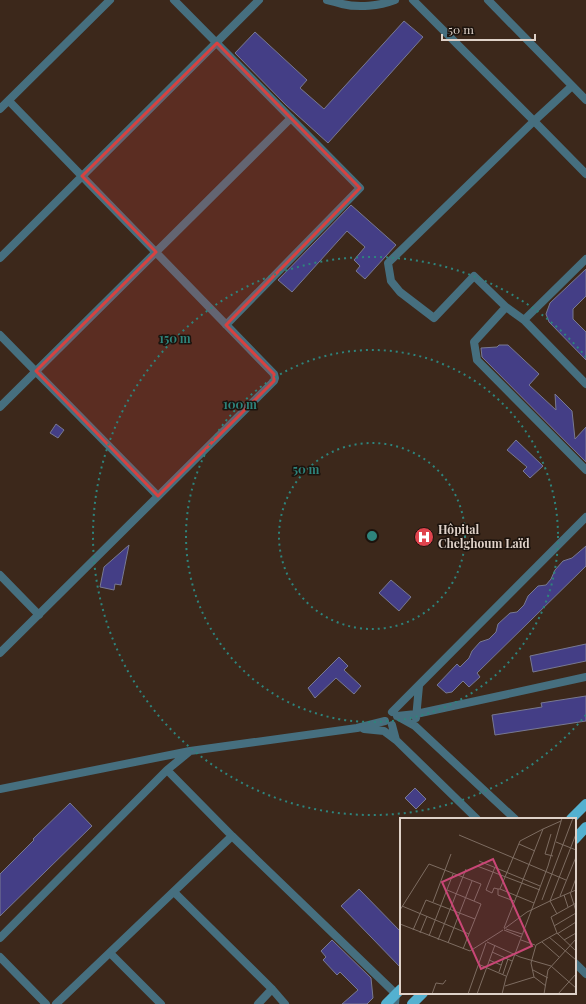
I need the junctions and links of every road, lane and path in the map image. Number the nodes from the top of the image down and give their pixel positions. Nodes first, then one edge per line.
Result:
1 (110, 0) edge
2 (174, 0) edge
3 (259, 0) edge
4 (327, 0) edge
5 (395, 0) edge
6 (413, 0) edge
7 (488, 0) edge
8 (217, 43) junction
9 (572, 86) junction
10 (586, 100) edge
11 (9, 101) junction
12 (0, 109) edge
13 (291, 118) junction
14 (534, 121) junction
15 (586, 174) edge
16 (82, 176) junction
17 (156, 252) junction
18 (0, 258) edge
19 (586, 259) edge
20 (506, 307) junction
21 (524, 320) junction
22 (226, 325) junction
23 (0, 335) edge
24 (36, 371) junction
25 (586, 384) edge
26 (0, 407) edge
27 (586, 470) edge
28 (158, 496) junction
29 (586, 517) edge
30 (0, 575) edge
31 (39, 615) junction
32 (0, 653) edge
33 (586, 677) edge
34 (419, 686) junction
35 (395, 714) junction
36 (416, 714) junction
37 (389, 723) junction
38 (415, 726) junction
39 (357, 728) junction
40 (396, 740) junction
41 (190, 751) junction
42 (167, 770) junction
43 (0, 789) edge
44 (586, 804) edge
45 (476, 818) edge
46 (514, 818) edge
47 (572, 818) edge
48 (586, 827) edge
49 (232, 836) junction
50 (576, 838) edge
51 (174, 892) junction
52 (0, 938) edge
53 (110, 953) junction
54 (0, 957) edge
55 (576, 964) edge
56 (586, 974) edge
57 (272, 990) junction
58 (422, 994) edge
59 (397, 996) edge
60 (46, 1004) edge
61 (56, 1004) edge
62 (161, 1004) edge
63 (258, 1004) edge
64 (285, 1004) edge
65 (386, 1004) edge
66 (412, 1004) edge

1 - 11 street
2 - 8 street
3 - 8 street
4 - 5 street
6 - 14 street
7 - 9 street
8 - 13 street
8 - 16 street
9 - 10 street
9 - 14 street
11 - 12 street
11 - 16 street
13 - 17 street
13 - 22 street
14 - 15 street
14 - 20 street
16 - 17 street
16 - 18 street
17 - 22 street
17 - 24 street
19 - 21 street
20 - 21 street
20 - 27 street
21 - 25 street
22 - 28 street
23 - 24 street
24 - 26 street
24 - 28 street
28 - 31 street
29 - 34 street
30 - 31 street
31 - 32 street
33 - 36 street
34 - 35 street
34 - 36 street
35 - 36 street
35 - 37 street
35 - 38 street
36 - 38 street
37 - 39 street
37 - 40 street
38 - 46 street
39 - 40 street
39 - 41 street
40 - 45 street
41 - 42 street
41 - 43 street
42 - 49 street
42 - 52 street
44 - 47 main road
48 - 50 main road
49 - 51 street
49 - 59 street
51 - 53 street
51 - 57 street
53 - 61 street
53 - 62 street
54 - 60 street
55 - 56 street
57 - 63 street
57 - 64 street
58 - 66 main road
59 - 65 main road

